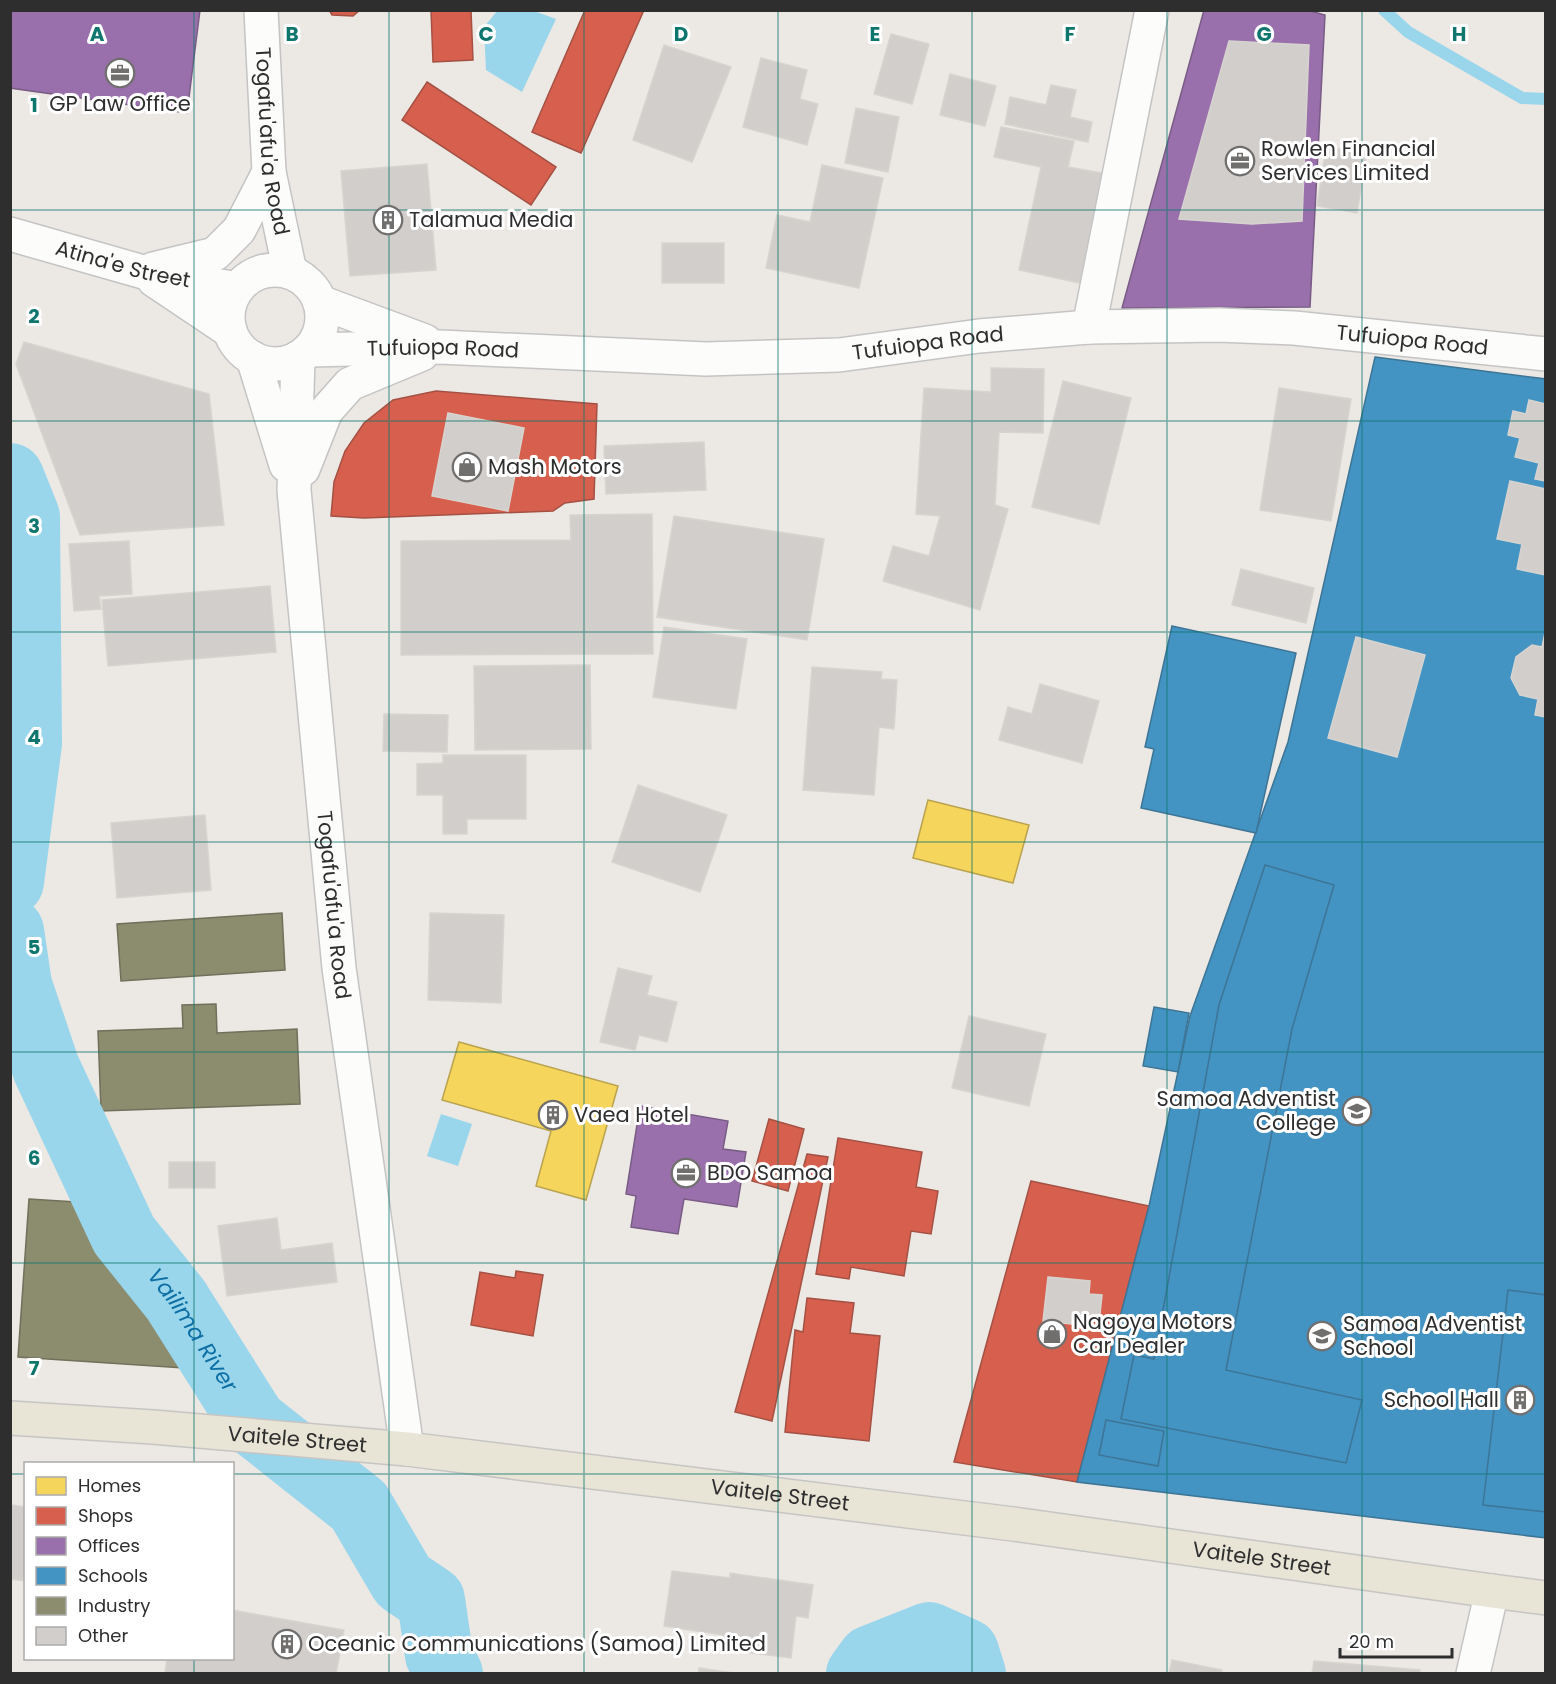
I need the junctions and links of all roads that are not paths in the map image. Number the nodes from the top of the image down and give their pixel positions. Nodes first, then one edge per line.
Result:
1 (261, 10) edge
2 (1152, 10) edge
3 (269, 171) junction
4 (10, 234) edge
5 (143, 272) junction
6 (290, 272) junction
7 (242, 284) junction
8 (320, 302) junction
9 (1089, 327) junction
10 (230, 331) junction
11 (440, 347) junction
12 (304, 354) junction
13 (1545, 354) edge
14 (252, 358) junction
15 (294, 490) junction
16 (10, 1418) edge
17 (395, 1448) junction
18 (1492, 1592) junction
19 (1545, 1598) edge
20 (1473, 1674) edge

1 - 3 main road, Togafu'afu'a Road
2 - 9 main road
3 - 5 main road
3 - 6 main road, Togafu'afu'a Road
3 - 7 main road
4 - 5 main road, Atina'e Street
5 - 7 main road, Atina'e Street
5 - 10 main road
6 - 7 main road
6 - 8 main road
7 - 10 main road
8 - 11 main road
8 - 12 main road
9 - 11 main road, Tufuiopa Road
9 - 13 main road, Tufuiopa Road
10 - 14 main road
11 - 12 main road, Tufuiopa Road
11 - 15 main road
12 - 14 main road
12 - 15 main road, Togafu'afu'a Road
14 - 15 main road
15 - 17 main road, Togafu'afu'a Road
16 - 17 main road, Vaitele Street
17 - 18 main road, Vaitele Street
18 - 19 main road, Vaitele Street
18 - 20 main road

